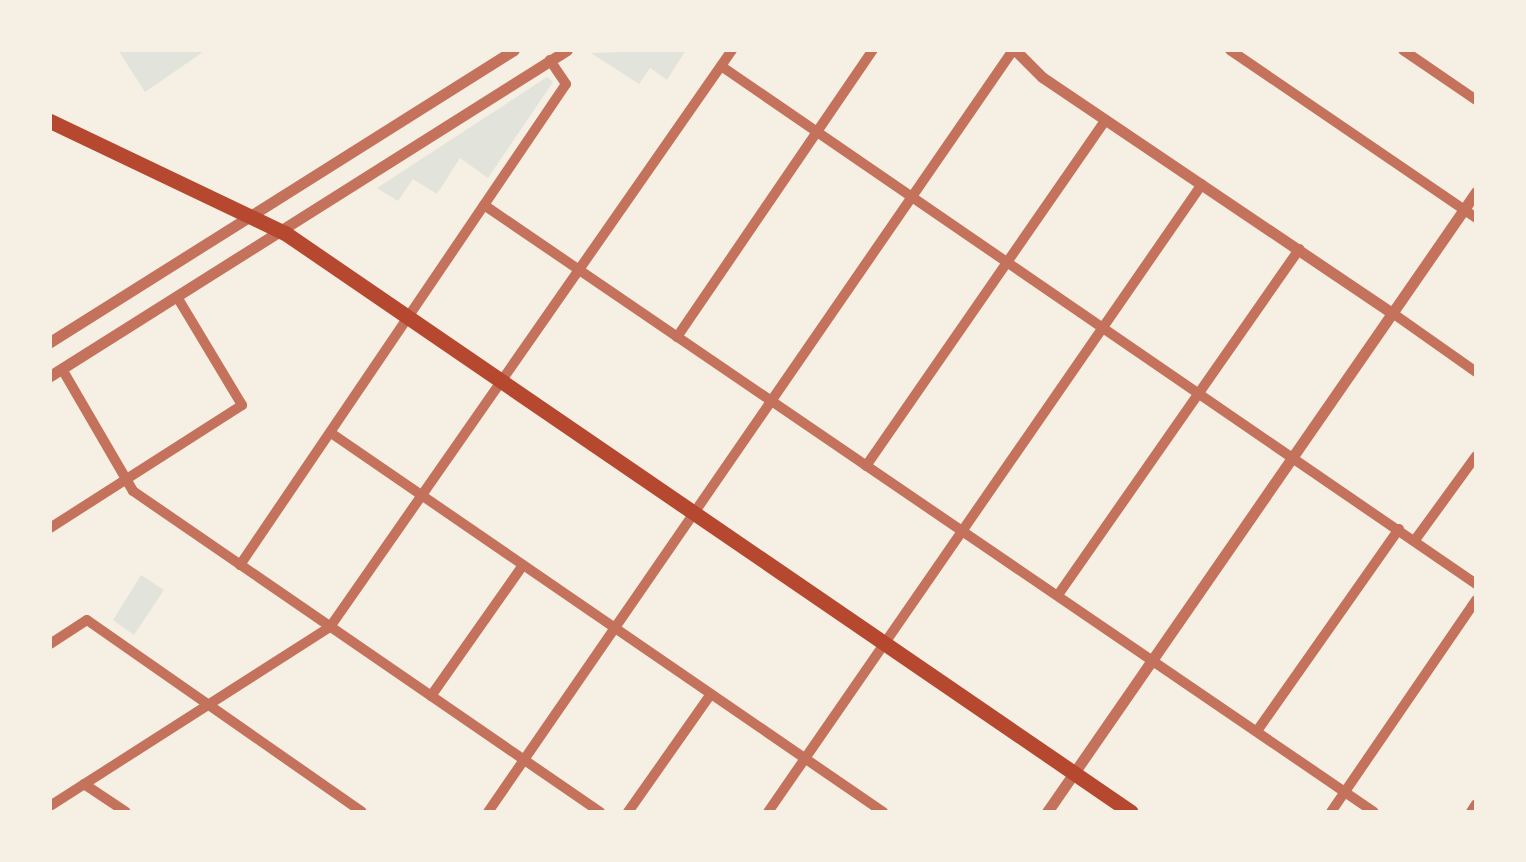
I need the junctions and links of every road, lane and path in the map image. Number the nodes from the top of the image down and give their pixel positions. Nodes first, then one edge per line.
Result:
1 (514, 50) edge
2 (567, 50) edge
3 (732, 50) edge
4 (873, 50) edge
5 (1014, 50) edge
6 (1230, 50) edge
7 (1403, 50) edge
8 (550, 60) junction
9 (721, 66) junction
10 (1476, 100) edge
11 (1106, 120) junction
12 (50, 121) edge
13 (819, 132) junction
14 (1202, 184) junction
15 (1476, 192) edge
16 (912, 197) junction
17 (484, 205) junction
18 (1464, 209) junction
19 (252, 218) junction
20 (1476, 218) edge
21 (285, 232) junction
22 (1298, 249) junction
23 (1006, 260) junction
24 (581, 270) junction
25 (177, 297) junction
26 (1391, 312) junction
27 (409, 317) junction
28 (1103, 325) junction
29 (677, 337) junction
30 (50, 342) edge
31 (62, 368) junction
32 (1476, 372) edge
33 (50, 376) edge
34 (505, 383) junction
35 (1200, 391) junction
36 (772, 402) junction
37 (331, 433) junction
38 (1294, 454) junction
39 (1476, 456) edge
40 (866, 466) junction
41 (126, 480) junction
42 (424, 497) junction
43 (696, 514) junction
44 (50, 528) edge
45 (1399, 529) junction
46 (963, 531) junction
47 (1415, 540) junction
48 (240, 565) junction
49 (523, 565) junction
50 (1476, 584) edge
51 (1058, 595) junction
52 (1476, 600) edge
53 (330, 627) junction
54 (616, 628) junction
55 (884, 642) junction
56 (50, 644) edge
57 (1153, 659) junction
58 (711, 694) junction
59 (431, 696) junction
60 (210, 704) junction
61 (1257, 731) junction
62 (805, 759) junction
63 (524, 760) junction
64 (1074, 773) junction
65 (84, 784) junction
66 (1345, 792) junction
67 (1476, 804) edge
68 (50, 806) edge
69 (126, 812) edge
70 (362, 812) edge
71 (488, 812) edge
72 (600, 812) edge
73 (628, 812) edge
74 (768, 812) edge
75 (883, 812) edge
76 (1047, 812) edge
77 (1131, 812) edge
78 (1331, 812) edge
79 (1374, 812) edge
80 (1471, 812) edge

1 - 19 street
2 - 8 street
3 - 9 street
4 - 13 street
5 - 11 street
5 - 16 street
6 - 18 street
7 - 10 street
8 - 17 street
8 - 21 street
9 - 13 street
9 - 24 street
11 - 14 street
11 - 23 street
12 - 19 main road
13 - 16 street
13 - 29 street
14 - 22 street
14 - 28 street
15 - 18 street
16 - 23 street
16 - 36 street
17 - 24 street
17 - 27 street
18 - 20 street
18 - 26 street
19 - 21 main road
19 - 30 street
21 - 25 street
21 - 27 main road
22 - 26 street
22 - 35 street
23 - 28 street
23 - 40 street
24 - 29 street
24 - 34 street
25 - 31 street
25 - 41 street
26 - 32 street
26 - 38 street
27 - 34 main road
27 - 37 street
28 - 35 street
28 - 46 street
29 - 36 street
31 - 33 street
31 - 41 street
34 - 42 street
34 - 43 main road
35 - 38 street
35 - 51 street
36 - 40 street
36 - 43 street
37 - 42 street
37 - 48 street
38 - 45 street
38 - 57 street
39 - 47 street
40 - 46 street
41 - 44 street
41 - 48 street
42 - 49 street
42 - 53 street
43 - 54 street
43 - 55 main road
45 - 47 street
45 - 61 street
46 - 51 street
46 - 55 street
47 - 50 street
48 - 53 street
49 - 54 street
49 - 59 street
51 - 57 street
52 - 66 street
53 - 59 street
53 - 60 street
54 - 58 street
54 - 63 street
55 - 62 street
55 - 64 main road
56 - 60 street
57 - 61 street
57 - 64 street
58 - 62 street
58 - 73 street
59 - 63 street
60 - 65 street
60 - 70 street
61 - 66 street
62 - 74 street
62 - 75 street
63 - 71 street
63 - 72 street
64 - 76 street
64 - 77 main road
65 - 68 street
65 - 69 street
66 - 78 street
66 - 79 street
67 - 80 street

